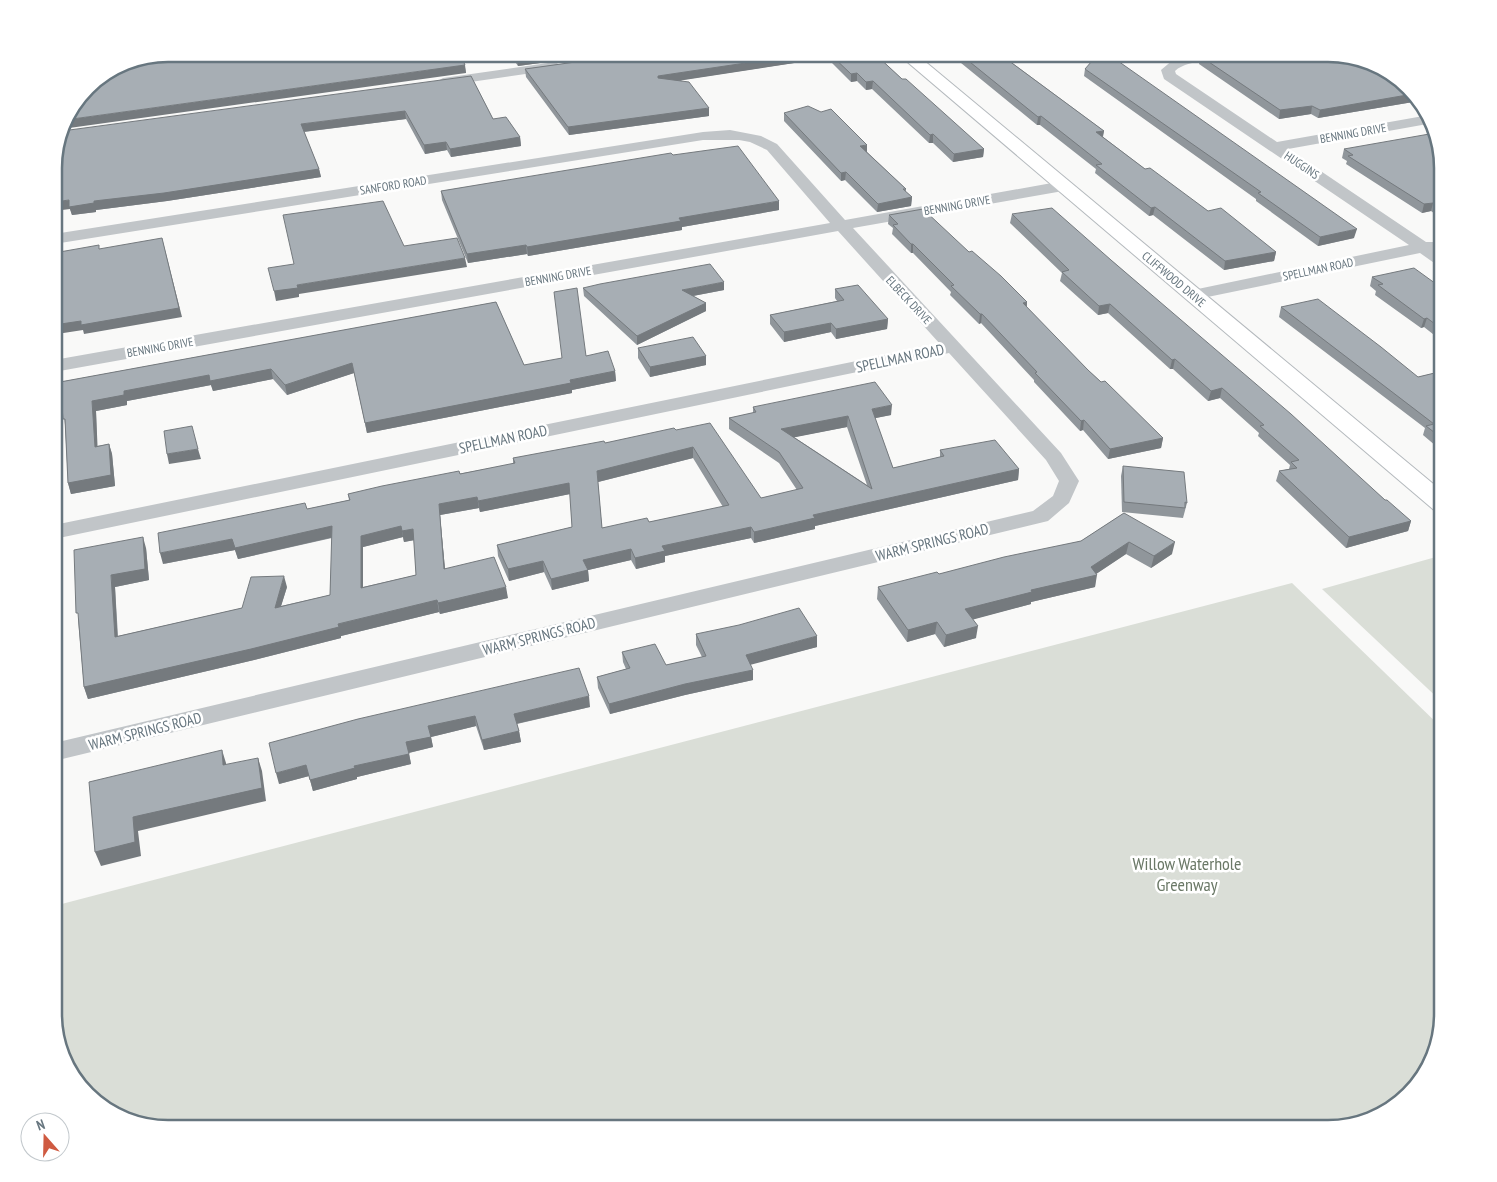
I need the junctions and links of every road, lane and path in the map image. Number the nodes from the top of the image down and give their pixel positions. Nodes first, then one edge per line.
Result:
1 (916, 62) edge
2 (1178, 62) edge
3 (567, 65) edge
4 (431, 84) edge
5 (1424, 120) edge
6 (732, 135) joint
7 (1275, 147) junction
8 (1063, 186) junction
9 (841, 225) junction
10 (63, 238) edge
11 (1434, 246) edge
12 (1423, 248) junction
13 (1434, 255) edge
14 (1193, 295) junction
15 (953, 347) junction
16 (63, 364) edge
17 (1434, 497) edge
18 (1023, 520) joint
19 (63, 530) edge
20 (63, 750) edge

1 - 8 street, CLIFFWOOD DRIVE
2 - 7 street, HUGGINS
3 - 4 street
5 - 7 street, BENNING DRIVE
6 - 9 street, ELBECK DRIVE
6 - 10 street, SANFORD ROAD
7 - 12 street, HUGGINS
8 - 9 street, BENNING DRIVE
8 - 14 street, CLIFFWOOD DRIVE
9 - 15 street, ELBECK DRIVE
9 - 16 street, BENNING DRIVE
11 - 12 street, SPELLMAN ROAD
12 - 13 street, HUGGINS
12 - 14 street, SPELLMAN ROAD
14 - 17 street, CLIFFWOOD DRIVE
15 - 18 street, ELBECK DRIVE
15 - 19 street, SPELLMAN ROAD
18 - 20 street, WARM SPRINGS ROAD

